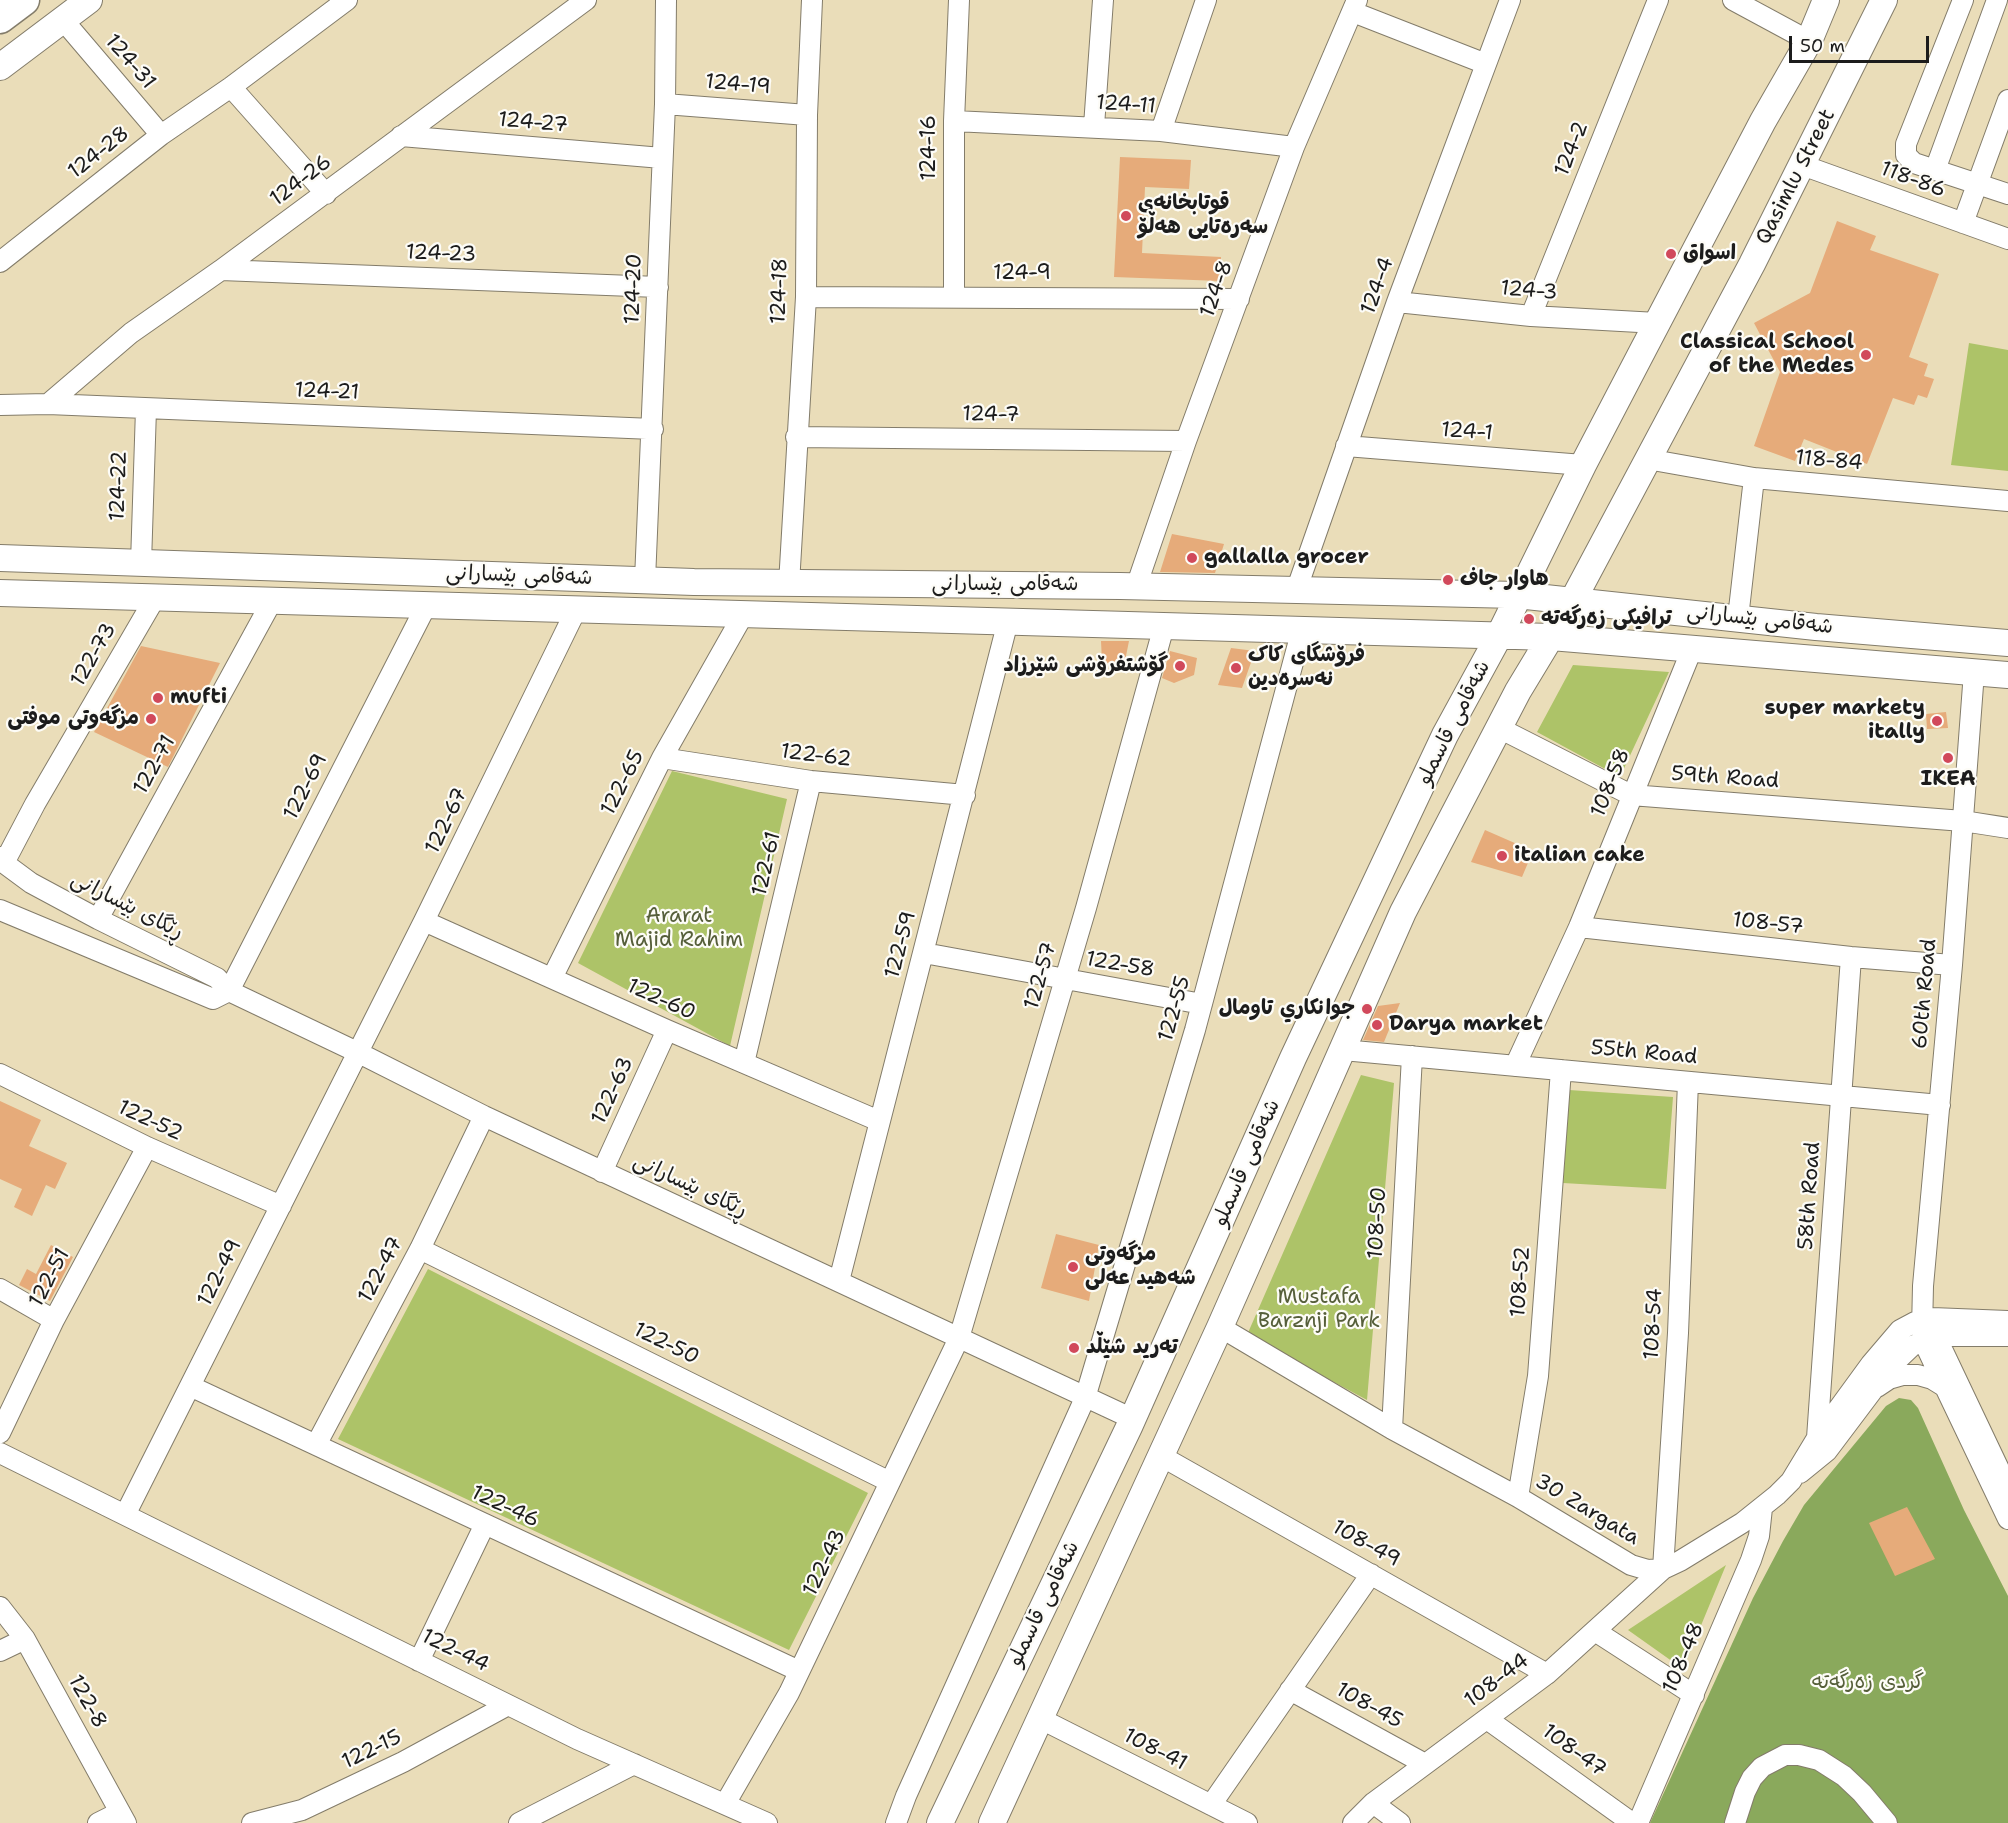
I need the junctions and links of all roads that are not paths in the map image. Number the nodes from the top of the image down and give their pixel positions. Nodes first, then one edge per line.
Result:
1 (24, 0) edge
2 (89, 0) edge
3 (347, 0) edge
4 (586, 0) edge
5 (666, 0) edge
6 (812, 0) edge
7 (959, 0) edge
8 (1103, 0) edge
9 (1206, 0) edge
10 (1510, 0) edge
11 (1658, 0) edge
12 (1732, 0) edge
13 (1827, 0) edge
14 (1884, 0) edge
15 (1963, 0) edge
16 (1997, 0) edge
17 (1355, 6) edge
18 (0, 18) edge
19 (63, 20) junction
20 (1809, 41) junction
21 (1486, 64) junction
22 (0, 67) edge
23 (231, 87) junction
24 (2008, 100) edge
25 (665, 104) junction
26 (807, 115) junction
27 (954, 121) junction
28 (1094, 126) junction
29 (1161, 131) junction
30 (161, 135) junction
31 (401, 136) junction
32 (1294, 147) junction
33 (662, 158) junction
34 (1802, 165) junction
35 (1935, 170) junction
36 (1977, 183) junction
37 (326, 194) junction
38 (2008, 194) edge
39 (1963, 223) junction
40 (2008, 239) edge
41 (0, 262) edge
42 (221, 270) junction
43 (658, 287) junction
44 (806, 297) junction
45 (954, 297) junction
46 (1239, 299) junction
47 (1397, 302) junction
48 (1531, 316) junction
49 (1657, 324) junction
50 (48, 404) junction
51 (0, 405) edge
52 (146, 409) junction
53 (653, 429) junction
54 (796, 437) junction
55 (1186, 441) junction
56 (1346, 446) junction
57 (1647, 459) junction
58 (1583, 465) junction
59 (1754, 478) junction
60 (2008, 501) edge
61 (0, 558) edge
62 (141, 563) junction
63 (645, 580) junction
64 (694, 582) junction
65 (789, 584) junction
66 (1136, 587) junction
67 (1296, 591) junction
68 (0, 594) edge
69 (1517, 595) junction
70 (155, 598) junction
71 (1573, 600) junction
72 (272, 602) junction
73 (426, 606) junction
74 (576, 610) junction
75 (692, 613) junction
76 (743, 615) junction
77 (1738, 618) junction
78 (1008, 621) junction
79 (1164, 626) junction
80 (1816, 627) junction
81 (1302, 629) junction
82 (1499, 636) junction
83 (1551, 638) junction
84 (2008, 644) edge
85 (1692, 649) junction
86 (1814, 658) junction
87 (1974, 672) junction
88 (2008, 675) edge
89 (1499, 728) junction
90 (662, 758) junction
91 (811, 781) junction
92 (965, 795) junction
93 (1631, 795) junction
94 (1963, 821) junction
95 (2008, 828) edge
96 (2, 860) edge
97 (0, 910) edge
98 (98, 919) junction
99 (424, 921) junction
100 (1579, 927) junction
101 (924, 953) junction
102 (1851, 957) junction
103 (1952, 965) junction
104 (552, 978) junction
105 (1065, 979) junction
106 (229, 991) junction
107 (1202, 1004) junction
108 (667, 1030) junction
109 (1343, 1050) junction
110 (359, 1053) junction
111 (1412, 1056) junction
112 (744, 1063) junction
113 (1515, 1066) junction
114 (1561, 1070) junction
115 (0, 1074) edge
116 (1688, 1082) junction
117 (1841, 1096) junction
118 (1940, 1105) junction
119 (484, 1116) junction
120 (879, 1122) junction
121 (147, 1147) junction
122 (602, 1172) junction
123 (281, 1206) junction
124 (420, 1249) junction
125 (839, 1281) junction
126 (0, 1289) edge
127 (54, 1320) junction
128 (1922, 1320) junction
129 (2008, 1321) edge
130 (1220, 1328) junction
131 (2008, 1336) edge
132 (959, 1338) junction
133 (1930, 1338) junction
134 (190, 1386) junction
135 (1876, 1387) junction
136 (1945, 1387) junction
137 (1085, 1398) junction
138 (1133, 1419) junction
139 (1392, 1429) junction
140 (0, 1433) edge
141 (1817, 1438) junction
142 (316, 1445) junction
143 (0, 1453) edge
144 (1161, 1456) junction
145 (2004, 1469) edge
146 (1791, 1481) junction
147 (890, 1482) junction
148 (2008, 1488) edge
149 (1518, 1497) junction
150 (1762, 1508) junction
151 (125, 1515) junction
152 (2008, 1520) edge
153 (484, 1524) junction
154 (1663, 1569) junction
155 (1371, 1574) junction
156 (0, 1607) edge
157 (1595, 1631) junction
158 (25, 1639) junction
159 (0, 1651) edge
160 (419, 1660) junction
161 (799, 1671) junction
162 (1547, 1674) junction
163 (1290, 1690) junction
164 (1694, 1695) junction
165 (507, 1704) junction
166 (1041, 1719) junction
167 (1487, 1719) junction
168 (634, 1764) junction
169 (1425, 1764) junction
170 (1373, 1803) junction
171 (725, 1804) junction
172 (1211, 1805) junction
173 (123, 1817) edge
174 (98, 1823) edge
175 (252, 1823) edge
176 (519, 1823) edge
177 (767, 1823) edge
178 (896, 1823) edge
179 (940, 1823) edge
180 (992, 1823) edge
181 (1246, 1823) edge
182 (1353, 1823) edge
183 (1400, 1823) edge
184 (1632, 1823) edge
185 (1638, 1823) edge
186 (1735, 1823) edge
187 (1887, 1823) edge

1 - 18 highway
2 - 19 main road
3 - 23 street, 124-28
4 - 31 street, 124-26
5 - 25 street, 124-20
6 - 26 street, 124-18
7 - 27 street, 124-16
8 - 28 street
9 - 29 street
10 - 21 street, 124-4
11 - 48 street, 124-2
12 - 20 street
13 - 20 main road
14 - 34 main road, Qasimlu Street
15 - 35 street
16 - 35 street
17 - 21 street
17 - 32 street, 124-8
19 - 22 main road
19 - 30 street, 124-31
20 - 49 main road
21 - 47 street, 124-4
23 - 30 street, 124-28
23 - 37 street
24 - 36 street
25 - 26 street, 124-19
25 - 33 street, 124-20
26 - 44 street, 124-18
27 - 28 street, 124-11
27 - 45 street, 124-16
28 - 29 street, 124-11
29 - 32 street, 124-11
30 - 41 street, 124-28
31 - 33 street, 124-27
31 - 37 street, 124-26
32 - 46 street, 124-8
33 - 43 street, 124-20
34 - 39 street, 118-86
34 - 57 main road, Qasimlu Street
35 - 36 street
36 - 38 street
36 - 39 street
37 - 42 street, 124-26
39 - 40 street, 118-86
42 - 43 street, 124-23
42 - 50 street, 124-26
43 - 53 street, 124-20
44 - 45 street, 124-9
44 - 54 street, 124-18
45 - 46 street, 124-9
46 - 55 street, 124-8
47 - 48 street, 124-3
47 - 56 street, 124-4
48 - 49 street, 124-3
49 - 58 main road
50 - 51 street, 124-21
50 - 52 street, 124-21
52 - 53 street, 124-21
52 - 62 street, 124-22
53 - 63 street, 124-20
54 - 55 street, 124-7
54 - 65 street, 124-18
55 - 66 street, 124-8
56 - 58 street, 124-1
56 - 67 street, 124-4
57 - 59 street, 118-84
57 - 71 main road, Qasimlu Street
58 - 69 main road
59 - 60 street, 118-84
59 - 77 street
61 - 62 main road, شەقامی بێسارانی
62 - 63 main road, شەقامی بێسارانی
63 - 64 main road, شەقامی بێسارانی
64 - 65 main road, شەقامی بێسارانی
64 - 75 main road
65 - 66 main road, شەقامی بێسارانی
66 - 67 main road, شەقامی بێسارانی
67 - 69 main road, شەقامی بێسارانی
68 - 70 main road, شەقامی بێسارانی
69 - 71 main road, شەقامی بێسارانی
69 - 82 main road
70 - 72 main road, شەقامی بێسارانی
70 - 96 street, 122-73
71 - 77 main road, شەقامی بێسارانی
71 - 83 main road, Qasimlu Street
72 - 73 main road, شەقامی بێسارانی
72 - 98 street, 122-71
73 - 74 main road, شەقامی بێسارانی
73 - 106 street, 122-69
74 - 75 main road, شەقامی بێسارانی
74 - 99 street, 122-67
75 - 76 main road, شەقامی بێسارانی
76 - 78 main road, شەقامی بێسارانی
76 - 90 street, 122-65
77 - 80 main road, شەقامی بێسارانی
78 - 79 main road, شەقامی بێسارانی
78 - 92 street, 122-59
79 - 81 main road, شەقامی بێسارانی
79 - 105 street, 122-57
80 - 84 main road, شەقامی بێسارانی
80 - 86 main road
81 - 82 main road, شەقامی بێسارانی
81 - 107 street, 122-55
82 - 83 main road, شەقامی بێسارانی
82 - 138 main road, شەقامی قاسملو
83 - 85 main road, شەقامی بێسارانی
83 - 89 main road, شەقامی قاسملو
85 - 86 main road, شەقامی بێسارانی
85 - 93 street, 108-58
86 - 87 main road, شەقامی بێسارانی
87 - 88 main road, شەقامی بێسارانی
87 - 94 street, 60th Road
89 - 93 street, 59th Road
89 - 109 main road, شەقامی قاسملو
90 - 91 street, 122-62
90 - 104 street, 122-65
91 - 92 street, 122-62
91 - 112 street, 122-61
92 - 101 street, 122-59
93 - 94 street, 59th Road
93 - 100 street, 108-58
94 - 95 street, 59th Road
94 - 103 street, 60th Road
96 - 98 street, ڕێگای بێسارانی
97 - 106 street
98 - 106 street, ڕێگای بێسارانی
99 - 104 street, 122-60
99 - 110 street, 122-67
100 - 102 street, 108-57
100 - 113 street, 108-58
101 - 105 street, 122-58
101 - 120 street, 122-59
102 - 103 street, 108-57
102 - 117 street, 58th Road
103 - 118 street, 60th Road
104 - 108 street, 122-60
105 - 107 street, 122-58
105 - 132 street, 122-57
106 - 110 street, ڕێگای بێسارانی
107 - 137 street, 122-55
108 - 112 street, 122-60
108 - 122 street, 122-63
109 - 111 street, 55th Road
109 - 130 main road, شەقامی قاسملو
110 - 119 street, ڕێگای بێسارانی
110 - 123 street, 122-49
111 - 113 street, 55th Road
111 - 139 street, 108-50
112 - 120 street, 122-60
113 - 114 street, 55th Road
114 - 116 street, 55th Road
114 - 149 street, 108-52
115 - 121 street, 122-52
116 - 117 street, 55th Road
116 - 154 street, 108-54
117 - 118 street, 55th Road
117 - 141 street, 58th Road
118 - 128 street, 60th Road
119 - 122 street, ڕێگای بێسارانی
119 - 124 street, 122-47
120 - 125 street, 122-59
121 - 123 street, 122-52
121 - 127 street, 122-51
122 - 125 street, ڕێگای بێسارانی
123 - 134 street, 122-49
124 - 142 street, 122-47
124 - 147 street, 122-50
125 - 132 street, ڕێگای بێسارانی
126 - 127 street
127 - 140 street, 122-51
128 - 129 street
128 - 133 street
128 - 141 street
130 - 139 street, 30 Zargata
130 - 144 main road, شەقامی قاسملو
131 - 133 street
132 - 137 street, ڕێگای بێسارانی
132 - 147 street, 122-43
133 - 135 street
133 - 136 street
133 - 145 street
134 - 142 street, 122-46
134 - 151 street, 122-49
135 - 136 street
135 - 146 street
136 - 152 street
137 - 138 street, ڕێگای بێسارانی
137 - 178 street, 122-55
138 - 179 main road, شەقامی قاسملو
139 - 149 street, 30 Zargata
141 - 146 street
142 - 153 street, 122-46
143 - 151 street, 122-44
144 - 155 street, 108-49
144 - 166 main road, شەقامی قاسملو
145 - 148 street
146 - 150 street
147 - 161 street, 122-43
149 - 154 street, 30 Zargata
150 - 154 street
150 - 164 street, 108-48
151 - 160 street, 122-44
153 - 160 street
153 - 161 street, 122-46
154 - 157 street, 108-44
155 - 162 street, 108-49
155 - 163 street
156 - 158 street, 122-8
157 - 162 street, 108-44
157 - 164 street
158 - 159 street
158 - 173 street, 122-8
160 - 165 street, 122-44
161 - 171 street, 122-43
162 - 167 street, 108-44
163 - 169 street, 108-45
163 - 172 street
164 - 185 street, 108-48
165 - 168 street, 122-44
165 - 175 street, 122-15
166 - 172 street, 108-41
166 - 180 main road, شەقامی قاسملو
167 - 169 street, 108-44
167 - 184 street, 108-47
168 - 171 street, 122-44
168 - 176 street
169 - 170 street, 108-44
170 - 182 street, 108-44
170 - 183 street
171 - 177 street, 122-44
172 - 181 street, 108-41
173 - 174 street
186 - 187 street

